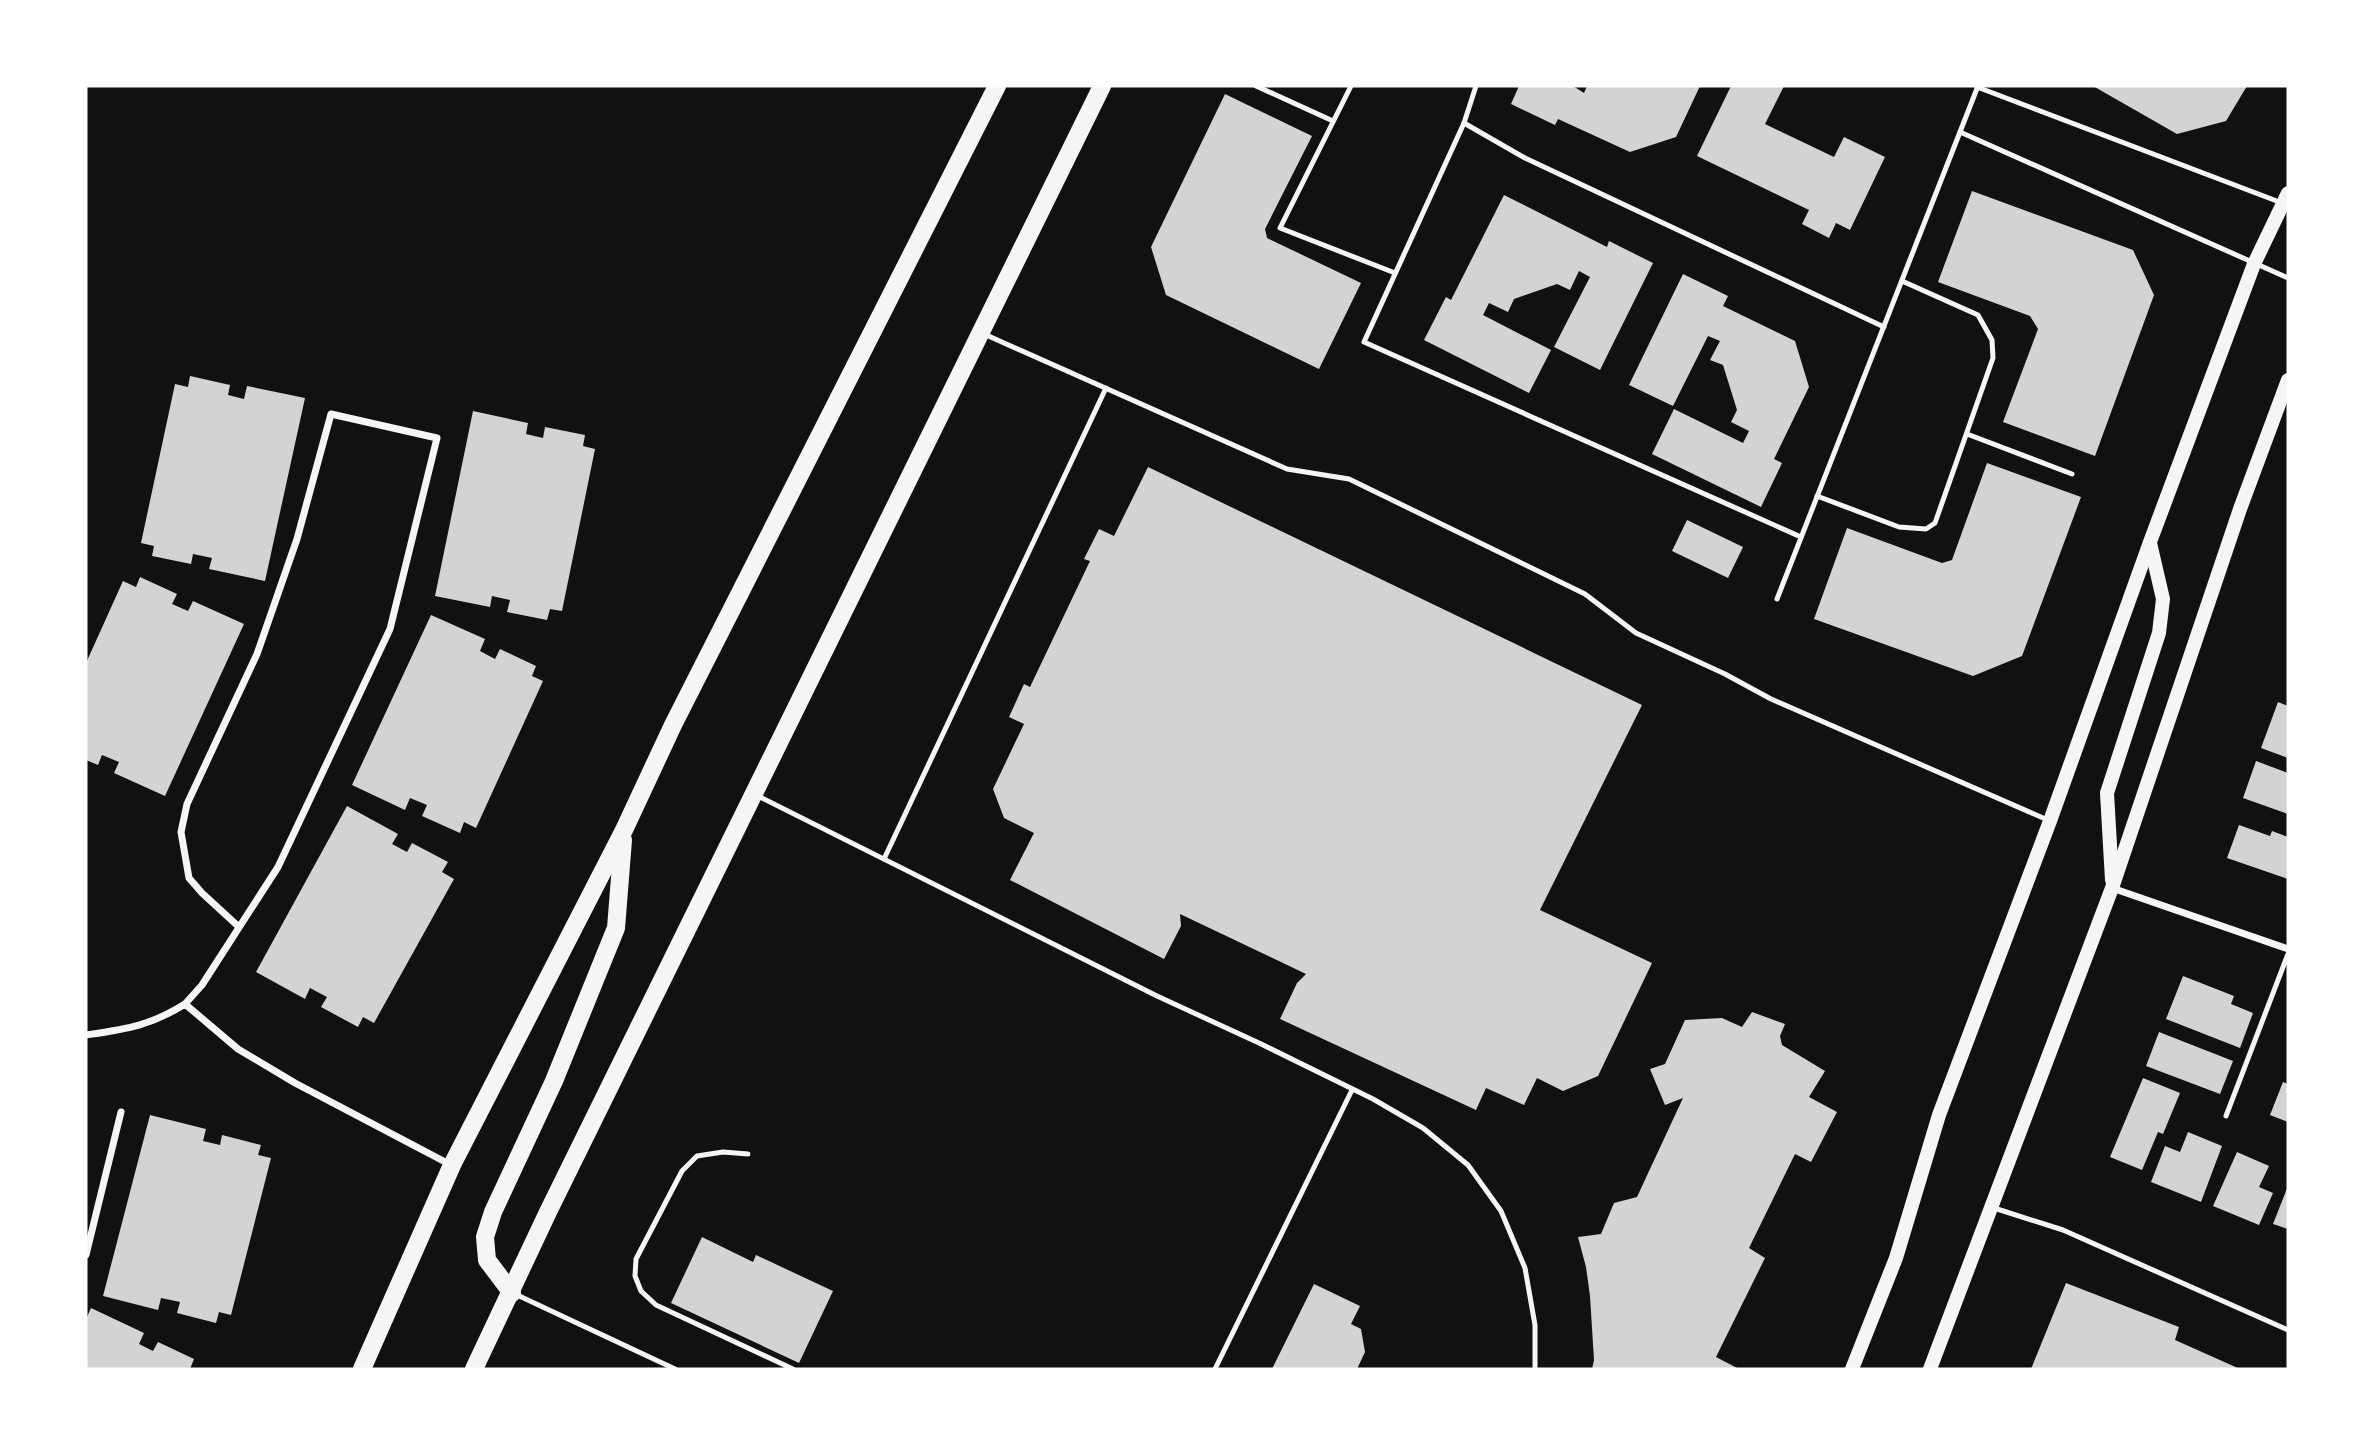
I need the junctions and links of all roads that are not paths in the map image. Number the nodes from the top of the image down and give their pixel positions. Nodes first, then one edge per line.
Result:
1 (997, 86) edge
2 (1102, 86) edge
3 (1256, 86) edge
4 (1351, 86) edge
5 (1476, 86) edge
6 (1977, 87) edge
7 (1334, 121) junction
8 (1464, 123) junction
9 (1960, 132) junction
10 (2286, 201) edge
11 (2254, 264) junction
12 (1395, 273) junction
13 (2288, 278) edge
14 (1902, 281) junction
15 (1884, 327) junction
16 (981, 332) junction
17 (2288, 380) edge
18 (1106, 388) junction
19 (1967, 434) junction
20 (2073, 474) dead end
21 (1817, 496) junction
22 (1801, 537) junction
23 (2150, 542) junction
24 (1777, 599) dead end
25 (754, 794) junction
26 (2050, 821) junction
27 (624, 830) junction
28 (884, 859) junction
29 (2112, 888) junction
30 (239, 927) junction
31 (2288, 949) edge
32 (2288, 954) edge
33 (185, 1004) junction
34 (86, 1035) edge
35 (1352, 1090) junction
36 (121, 1112) dead end
37 (2226, 1116) dead end
38 (748, 1154) dead end
39 (452, 1165) junction
40 (1990, 1207) junction
41 (86, 1255) edge
42 (512, 1293) junction
43 (2288, 1330) edge
44 (362, 1369) edge
45 (474, 1369) edge
46 (675, 1369) edge
47 (793, 1369) edge
48 (1215, 1369) edge
49 (1535, 1369) edge
50 (1852, 1369) edge
51 (1930, 1369) edge

1 - 27 main road
2 - 16 main road
3 - 7 lane
4 - 7 lane
5 - 8 lane
6 - 9 lane
6 - 10 lane
7 - 12 lane
8 - 12 lane
8 - 15 lane
9 - 11 lane
9 - 14 lane
10 - 11 main road
11 - 13 lane
11 - 23 main road
12 - 22 lane
14 - 15 lane
14 - 19 lane
15 - 21 lane
16 - 18 lane
16 - 25 main road
17 - 29 main road
18 - 26 lane
18 - 28 lane
19 - 20 lane
19 - 21 lane
21 - 22 lane
22 - 24 lane
23 - 26 main road
23 - 29 main road
25 - 28 lane
25 - 42 main road
26 - 50 main road
27 - 39 main road
27 - 42 main road
28 - 35 lane
29 - 31 street
29 - 40 main road
30 - 30 street
30 - 33 street
32 - 37 lane
33 - 34 street
33 - 39 street
35 - 48 lane
35 - 49 lane
36 - 41 street
38 - 47 lane
39 - 44 main road
40 - 43 lane
40 - 51 main road
42 - 45 main road
42 - 46 lane

